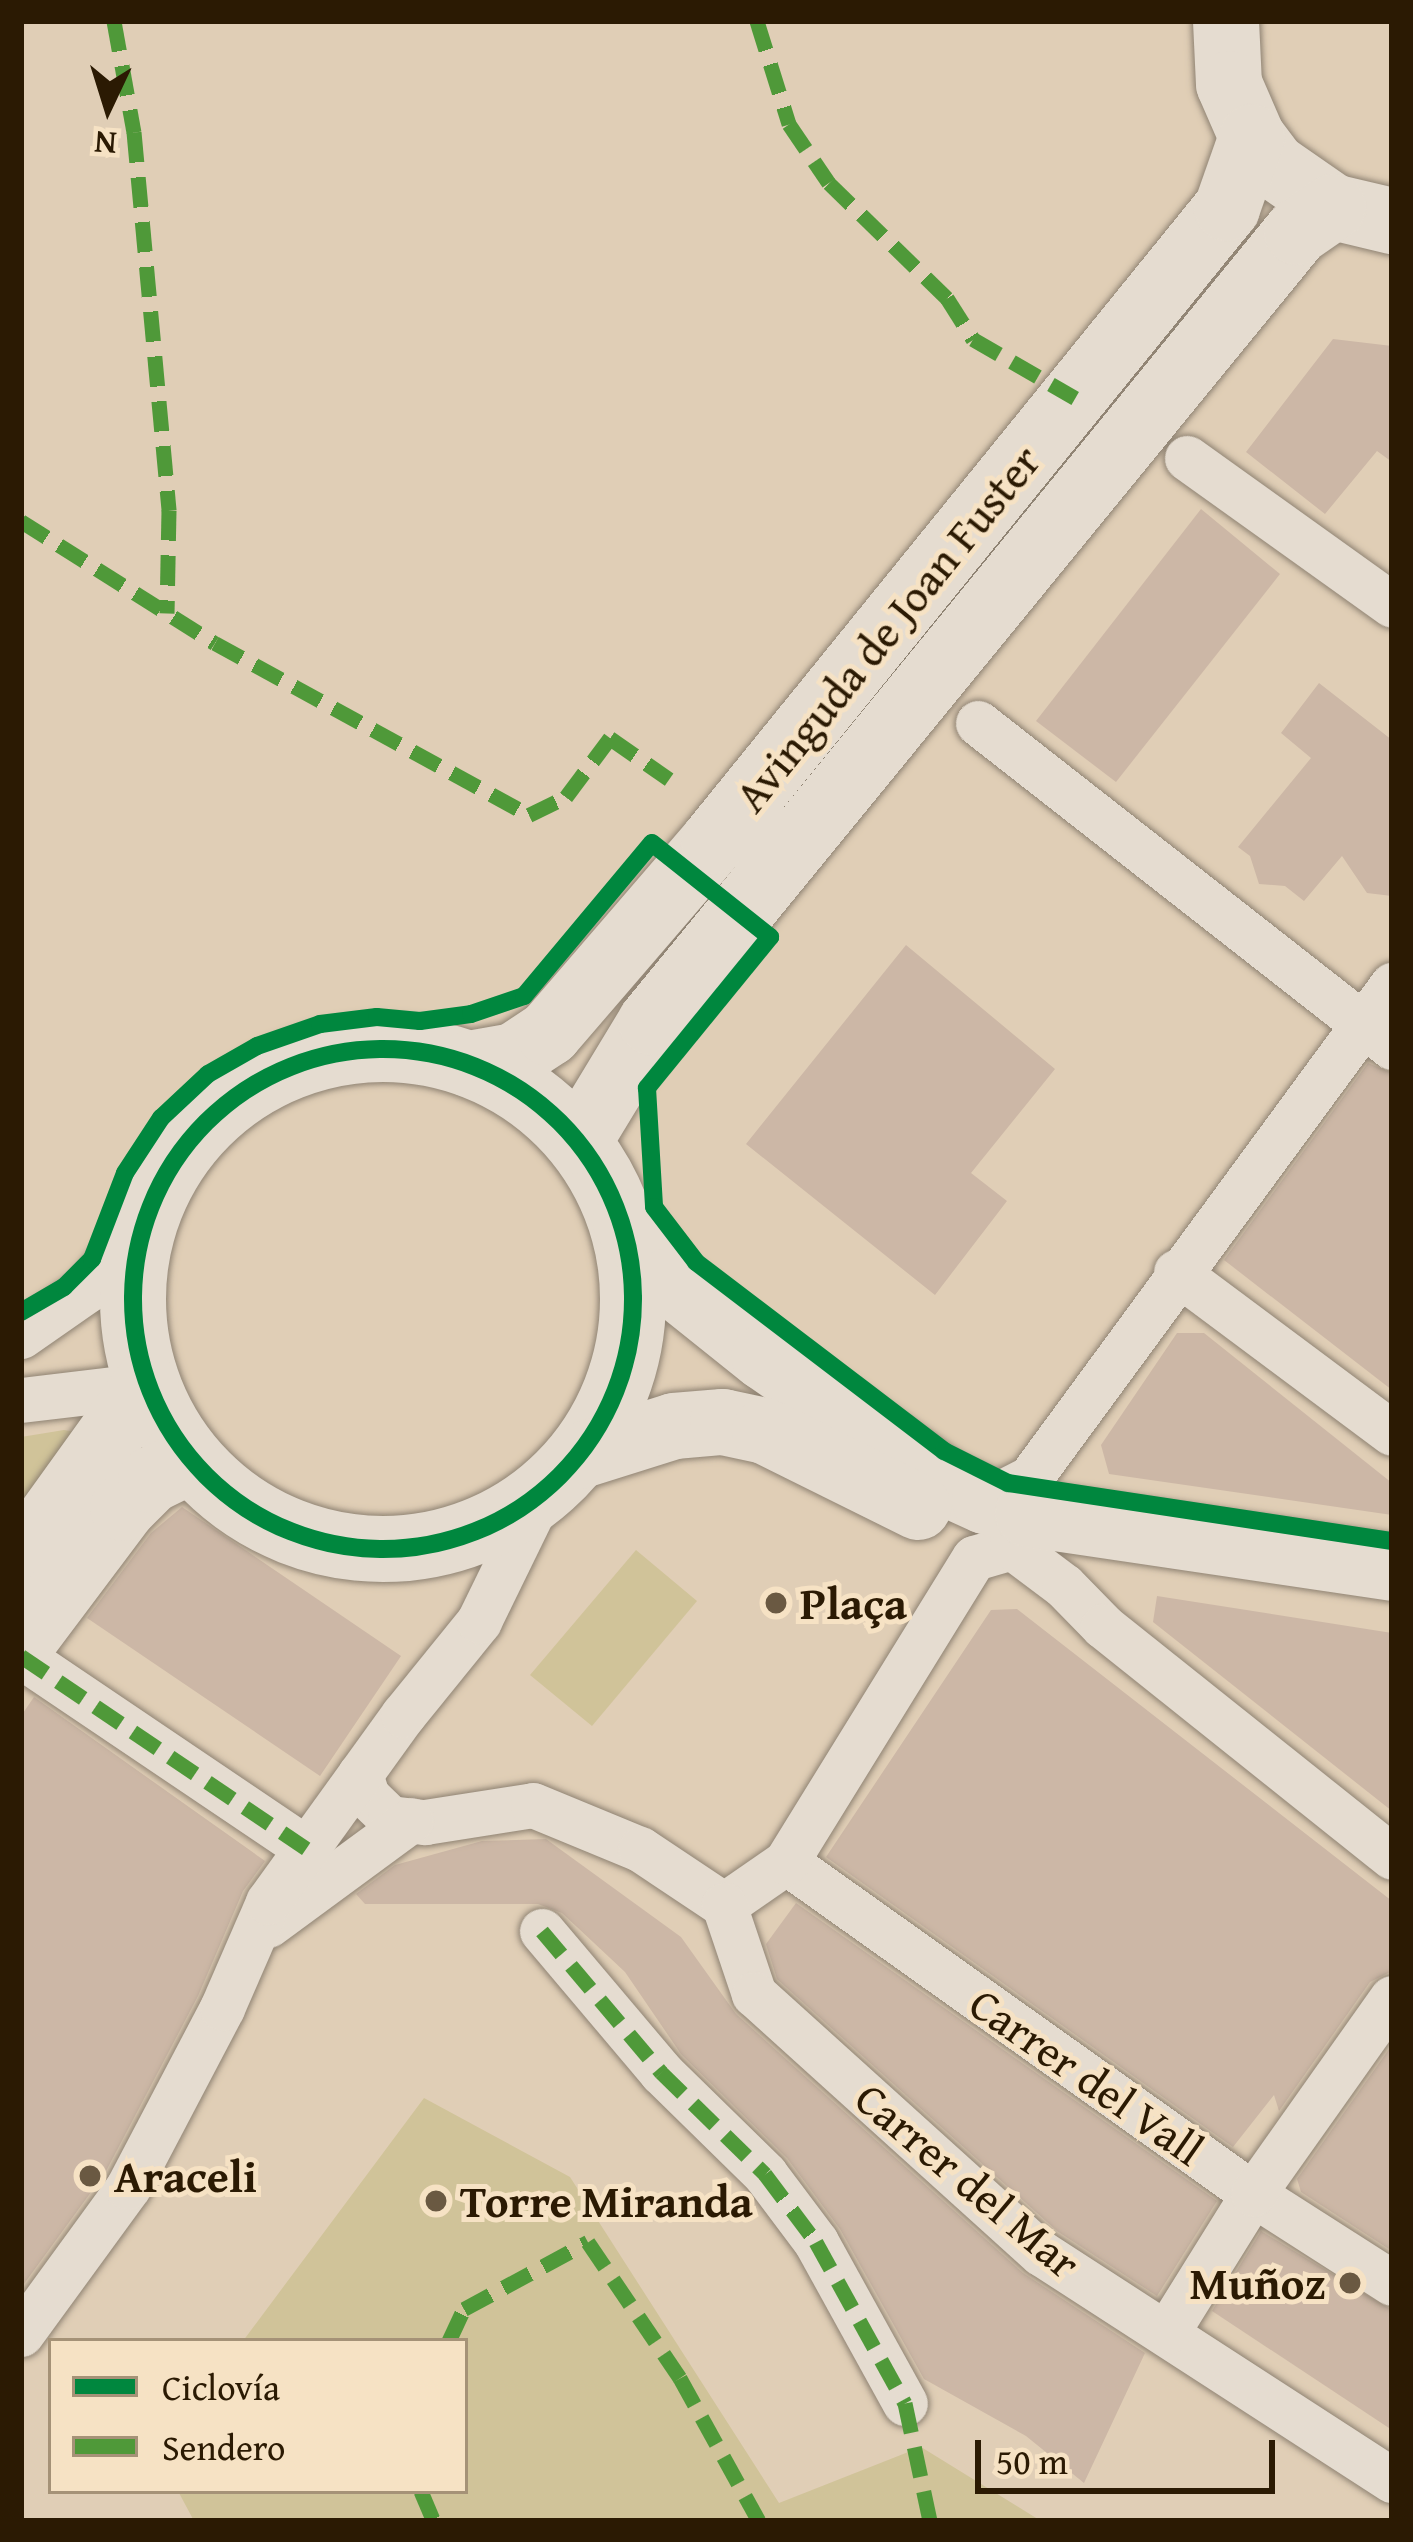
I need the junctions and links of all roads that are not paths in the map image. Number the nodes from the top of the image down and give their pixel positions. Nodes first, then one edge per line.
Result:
1 (1226, 21) edge
2 (1252, 137) junction
3 (1363, 214) edge
4 (1186, 458) dead end
5 (1392, 605) edge
6 (978, 723) dead end
7 (1392, 985) edge
8 (1376, 1035) edge
9 (469, 1064) junction
10 (579, 1142) junction
11 (619, 1212) junction
12 (144, 1220) junction
13 (1176, 1272) junction
14 (21, 1336) edge
15 (146, 1385) junction
16 (21, 1400) edge
17 (1392, 1433) edge
18 (190, 1461) junction
19 (560, 1476) junction
20 (998, 1524) junction
21 (21, 1559) edge
22 (1392, 1568) edge
23 (1392, 1603) edge
24 (21, 1644) edge
25 (21, 1656) edge
26 (360, 1774) junction
27 (411, 1820) junction
28 (306, 1848) junction
29 (1392, 1857) edge
30 (786, 1862) junction
31 (724, 1905) junction
32 (542, 1931) dead end
33 (254, 1935) junction
34 (1392, 1998) edge
35 (1253, 2194) junction
36 (1392, 2283) edge
37 (1167, 2332) junction
38 (21, 2334) edge
39 (905, 2403) dead end
40 (1392, 2480) edge

1 - 2 street
2 - 3 street
2 - 9 street, Avinguda de Joan Fuster
3 - 10 street, Avinguda de Joan Fuster
4 - 5 street
6 - 8 street
7 - 8 street
8 - 13 street
9 - 10 street
9 - 12 street
10 - 11 street
11 - 19 street
11 - 20 street
12 - 14 street
12 - 15 street
13 - 17 street
13 - 20 street
15 - 16 street
15 - 18 street
15 - 21 street
18 - 19 street
18 - 24 street
19 - 20 street
19 - 26 street
20 - 22 street
20 - 23 street
20 - 29 street
20 - 30 street
25 - 28 street
26 - 27 street
26 - 28 street
27 - 31 street
27 - 33 street
28 - 33 street
30 - 31 street
30 - 35 street, Carrer del Vall
31 - 37 street, Carrer del Mar
32 - 39 street
33 - 38 street
34 - 35 street
35 - 36 street, Carrer del Vall
35 - 37 street
37 - 40 street, Carrer del Mar

